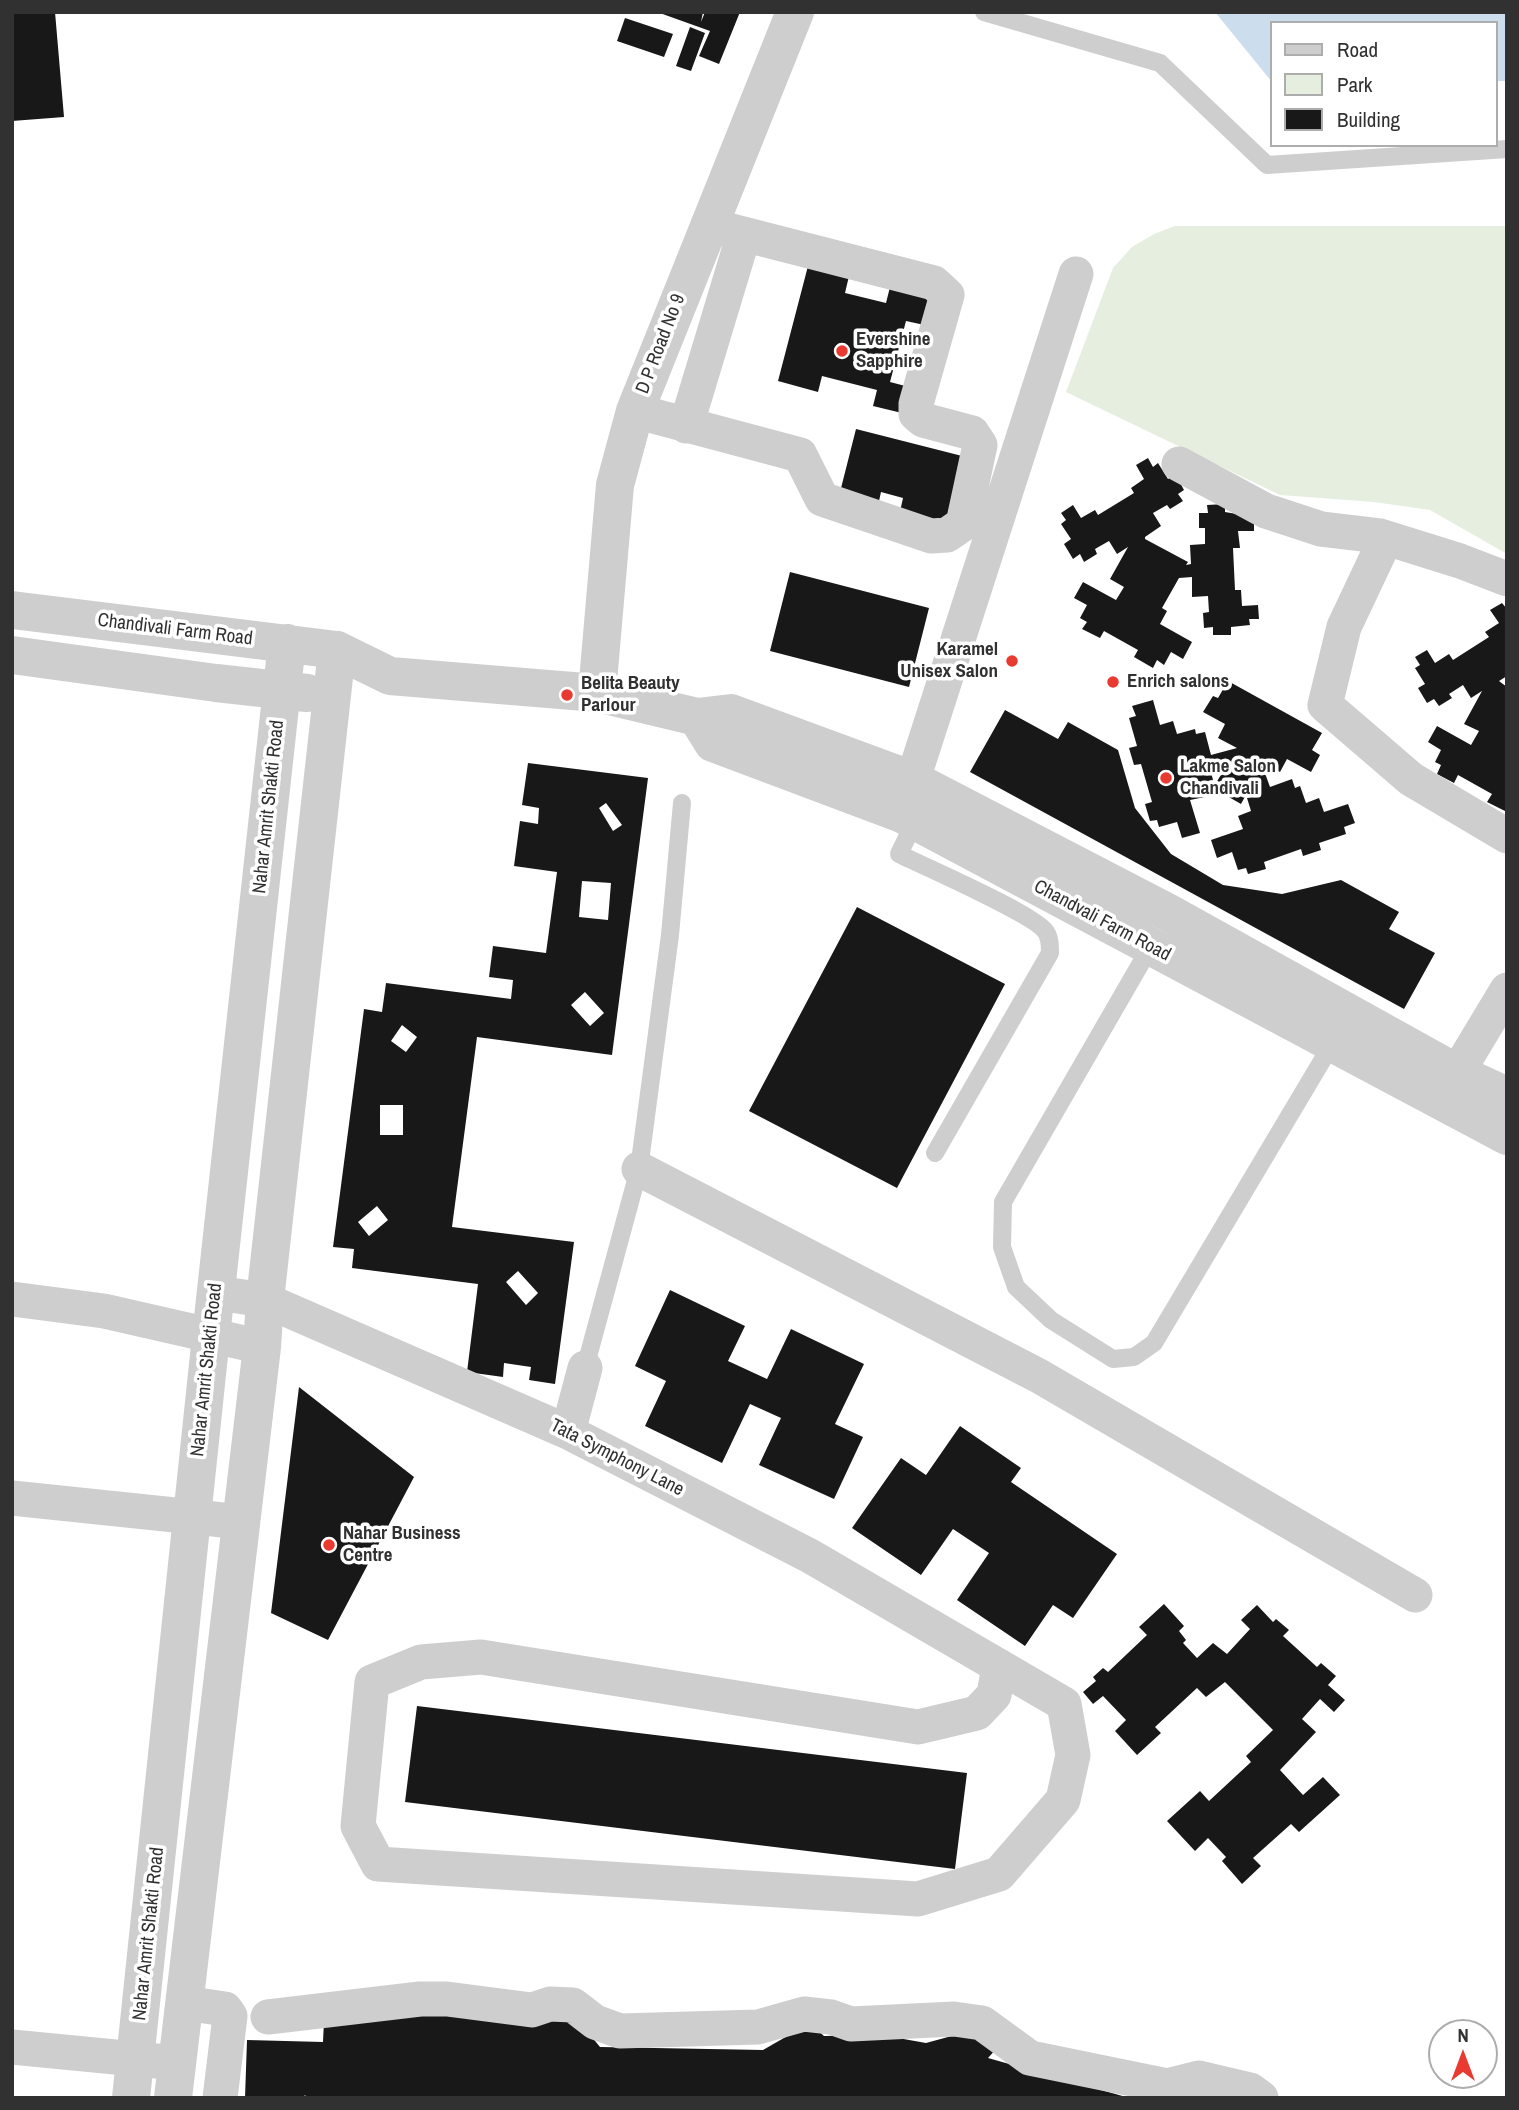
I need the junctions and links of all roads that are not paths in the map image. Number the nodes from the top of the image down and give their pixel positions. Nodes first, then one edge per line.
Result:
1 (795, 12) edge
2 (984, 12) edge
3 (1507, 149) edge
4 (726, 230) junction
5 (1076, 274) dead end
6 (686, 280) junction
7 (726, 293) junction
8 (635, 411) junction
9 (686, 426) junction
10 (1179, 464) dead end
11 (1386, 538) junction
12 (1507, 579) edge
13 (12, 610) edge
14 (287, 643) junction
15 (337, 650) junction
16 (12, 654) edge
17 (390, 676) junction
18 (282, 691) junction
19 (597, 693) junction
20 (333, 696) junction
21 (682, 803) dead end
22 (910, 805) junction
23 (1507, 836) edge
24 (1040, 878) junction
25 (1169, 913) junction
26 (1150, 948) junction
27 (1507, 990) edge
28 (1342, 1029) junction
29 (1457, 1073) junction
30 (1507, 1097) edge
31 (1507, 1136) edge
32 (935, 1153) dead end
33 (639, 1170) junction
34 (216, 1293) junction
35 (12, 1299) edge
36 (265, 1300) junction
37 (211, 1336) junction
38 (262, 1347) junction
39 (585, 1368) joint
40 (568, 1432) junction
41 (12, 1498) edge
42 (192, 1516) junction
43 (242, 1522) junction
44 (1415, 1595) dead end
45 (999, 1666) junction
46 (184, 2003) junction
47 (268, 2017) dead end
48 (12, 2047) edge
49 (136, 2059) junction
50 (175, 2080) edge
51 (131, 2098) edge
52 (220, 2098) edge
53 (1261, 2098) edge

1 - 4 street, D P Road No 9
2 - 3 lane
4 - 6 street, D P Road No 9
4 - 7 street
4 - 9 street
5 - 22 street
6 - 7 street
6 - 8 street, D P Road No 9
7 - 9 street
8 - 9 street
8 - 19 street, D P Road No 9
10 - 11 street
11 - 12 street
11 - 23 street
13 - 14 street, Chandivali Farm Road
14 - 15 street, Chandivali Farm Road
14 - 18 street, Nahar Amrit Shakti Road
15 - 17 street, Chandivali Farm Road
15 - 20 street
16 - 18 street
17 - 19 street, Chandvali Farm Road
17 - 20 street
18 - 20 street
18 - 34 street, Nahar Amrit Shakti Road
19 - 22 street, Chandvali Farm Road
20 - 36 street
21 - 33 lane
22 - 24 street, Chandvali Farm Road
22 - 24 lane
24 - 25 street, Chandvali Farm Road
24 - 26 street, Chandvali Farm Road
24 - 32 lane
25 - 26 lane
25 - 28 street, Chandvali Farm Road
26 - 28 street, Chandvali Farm Road
26 - 28 lane
27 - 29 street
28 - 29 street, Chandvali Farm Road
28 - 31 street, Chandvali Farm Road
29 - 30 street, Chandvali Farm Road
33 - 39 lane
33 - 44 street
34 - 36 street, Tata Symphony Lane
34 - 37 street, Nahar Amrit Shakti Road
35 - 37 street
36 - 38 street
36 - 40 street, Tata Symphony Lane
37 - 38 street
37 - 42 street, Nahar Amrit Shakti Road
38 - 43 street
39 - 40 street
40 - 45 street, Tata Symphony Lane
41 - 42 street
42 - 43 street
42 - 49 street, Nahar Amrit Shakti Road
43 - 46 street
45 - 45 street, Tata Symphony Lane
46 - 50 street
46 - 52 street
47 - 53 street
48 - 49 street
49 - 50 street
49 - 51 street, Nahar Amrit Shakti Road

